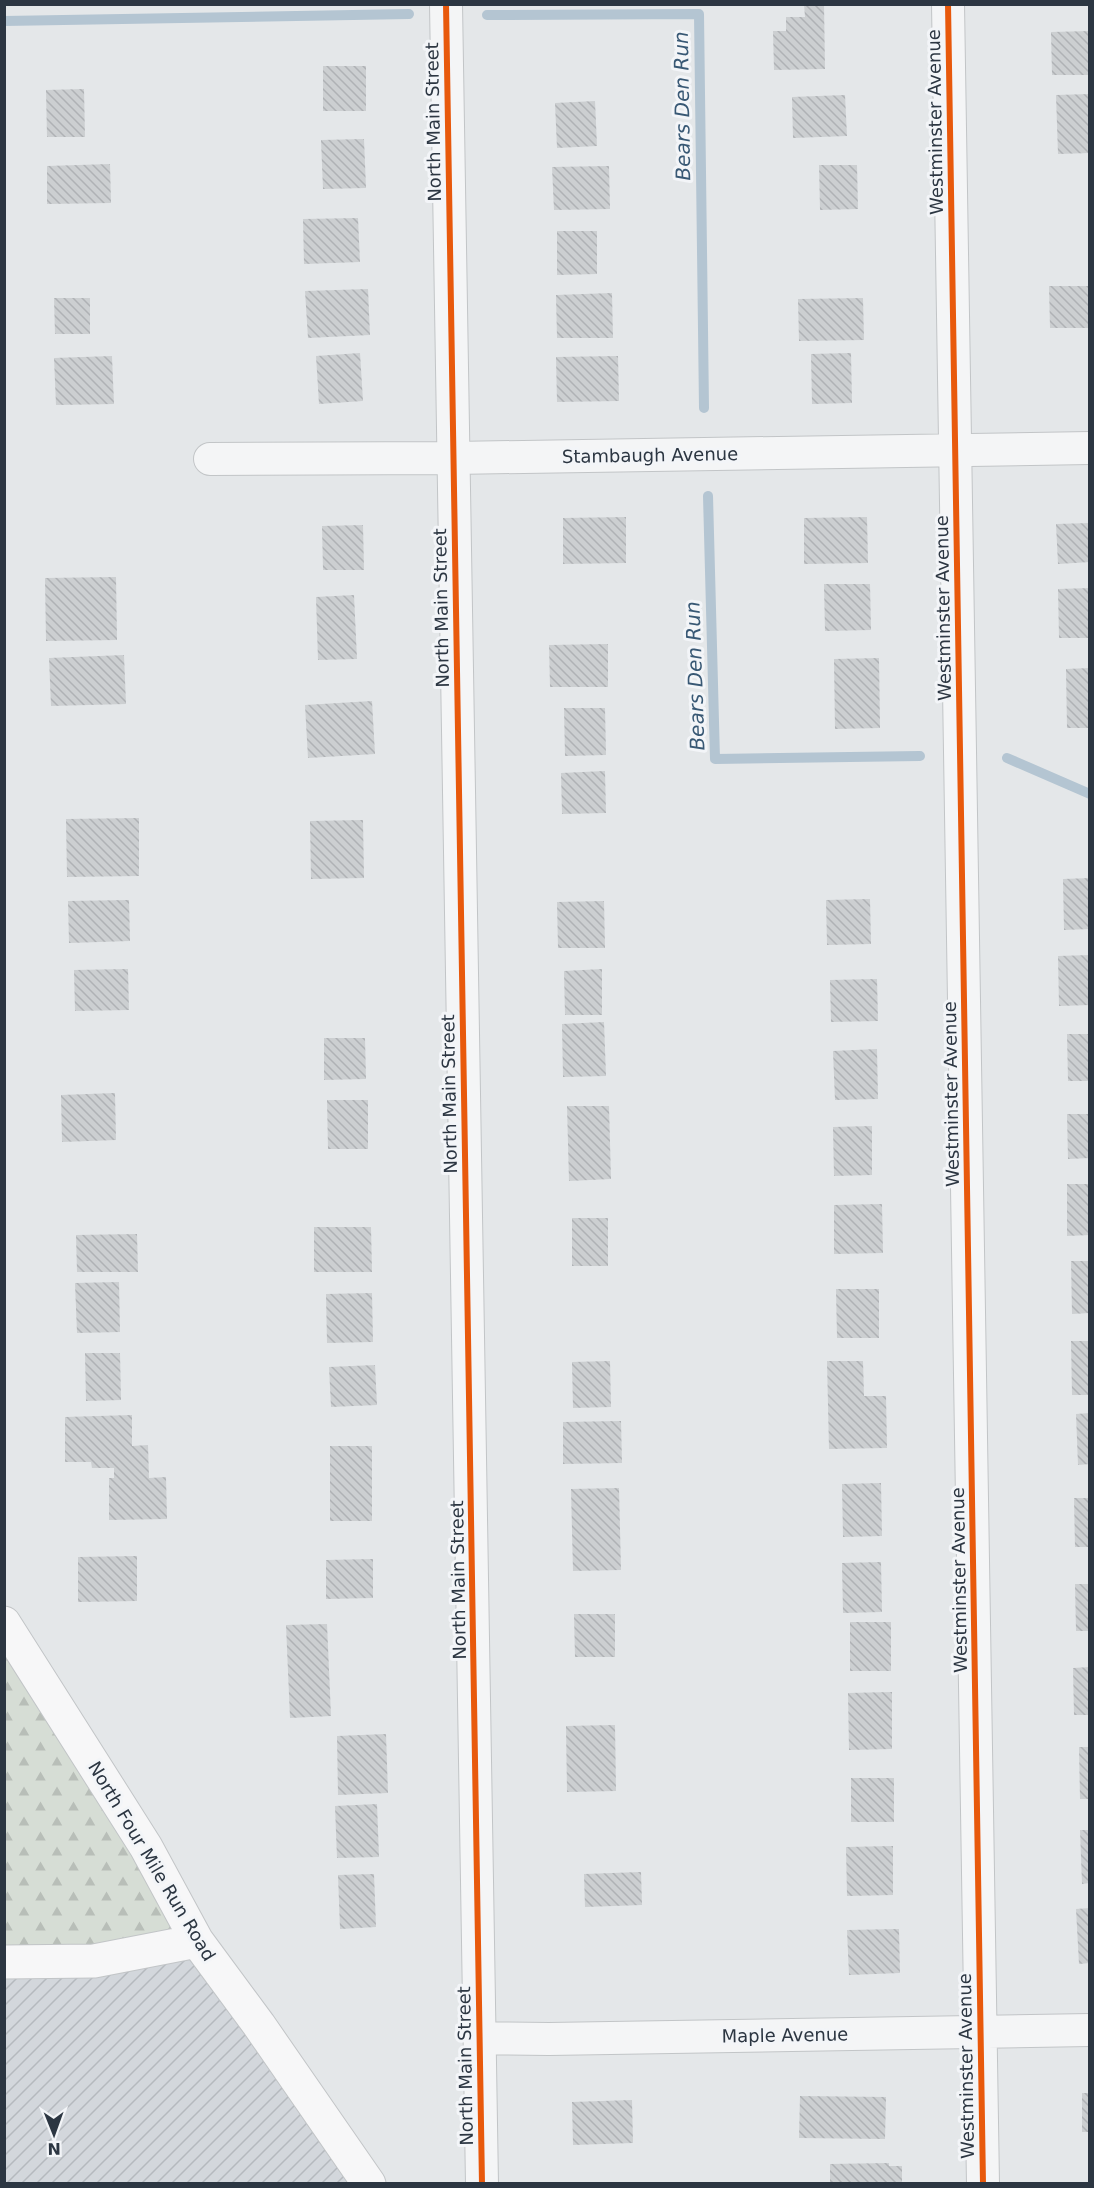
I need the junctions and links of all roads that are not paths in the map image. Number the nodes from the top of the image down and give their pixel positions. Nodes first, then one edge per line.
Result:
1 (446, 4) edge
2 (948, 4) edge
3 (1089, 448) edge
4 (955, 449) junction
5 (453, 458) junction
6 (210, 459) dead end
7 (4, 1623) edge
8 (197, 1941) junction
9 (4, 1962) edge
10 (1089, 2030) edge
11 (981, 2032) junction
12 (480, 2038) junction
13 (369, 2184) edge
14 (482, 2184) edge
15 (983, 2184) edge

1 - 5 street, North Main Street
2 - 4 street, Westminster Avenue
3 - 4 street, Stambaugh Avenue
4 - 5 street, Stambaugh Avenue
4 - 11 street, Westminster Avenue
5 - 6 street, Stambaugh Avenue
5 - 12 street, North Main Street
7 - 8 street, North Four Mile Run Road
8 - 9 street
8 - 13 street, North Four Mile Run Road
10 - 11 street, Maple Avenue
11 - 12 street, Maple Avenue
11 - 15 street, Westminster Avenue
12 - 14 street, North Main Street

